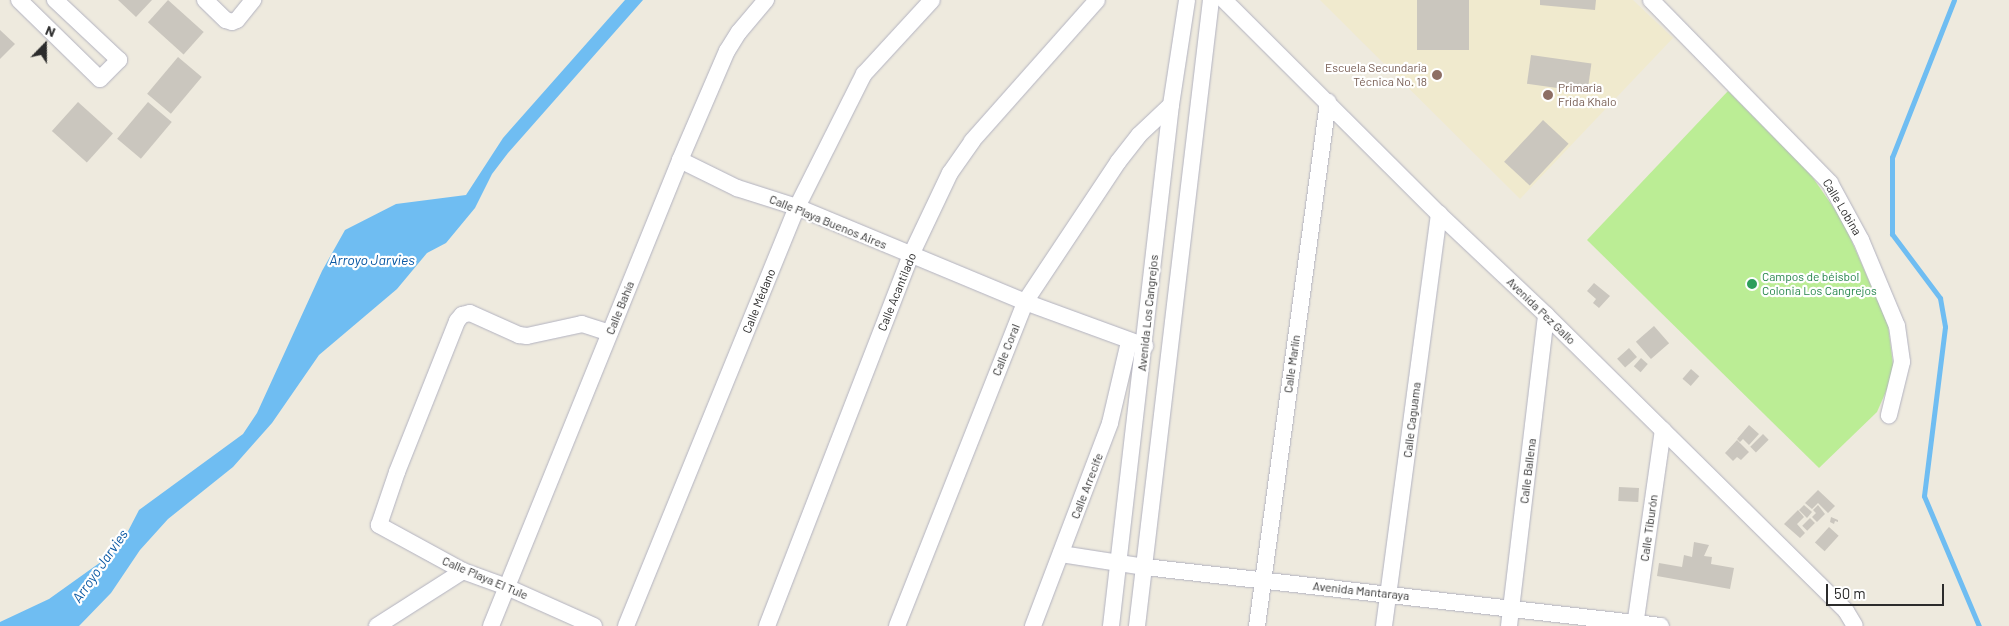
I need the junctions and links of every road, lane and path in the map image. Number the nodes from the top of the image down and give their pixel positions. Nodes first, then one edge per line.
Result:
1 (56, 0) edge
2 (205, 0) edge
3 (253, 0) edge
4 (766, 0) edge
5 (932, 0) edge
6 (1098, 0) edge
7 (1187, 0) edge
8 (1211, 0) edge
9 (1224, 0) edge
10 (1651, 0) edge
11 (29, 4) edge
12 (1328, 102) junction
13 (1171, 105) junction
14 (680, 160) junction
15 (797, 207) junction
16 (1439, 214) junction
17 (911, 255) junction
18 (1025, 302) junction
19 (1546, 315) junction
20 (610, 334) junction
21 (1137, 344) junction
22 (1889, 415) dead end
23 (1664, 430) junction
24 (1061, 554) junction
25 (1119, 564) junction
26 (1145, 567) junction
27 (463, 571) junction
28 (1262, 580) junction
29 (508, 587) junction
30 (1389, 594) junction
31 (1511, 607) junction
32 (1635, 624) edge
33 (377, 626) edge
34 (491, 626) edge
35 (594, 626) edge
36 (626, 626) edge
37 (767, 626) edge
38 (897, 626) edge
39 (1033, 626) edge
40 (1111, 626) edge
41 (1137, 626) edge
42 (1257, 626) edge
43 (1384, 626) edge
44 (1509, 626) edge
45 (1661, 626) edge
46 (1855, 626) edge

1 - 11 street
2 - 3 street
4 - 14 street, Calle Bahía
5 - 15 street, Calle Médano
6 - 17 street, Calle Acantilado
7 - 13 street, Avenida Los Cangrejos
8 - 26 street, Avenida Los Cangrejos
9 - 12 street, Avenida Pez Gallo
10 - 22 street, Calle Lobina
12 - 16 street, Avenida Pez Gallo
12 - 28 street, Calle Marlín
13 - 18 street, Calle Coral
13 - 21 street, Avenida Los Cangrejos
14 - 15 street, Calle Playa Buenos Aires
14 - 20 street, Calle Bahía
15 - 17 street, Calle Playa Buenos Aires
15 - 36 street, Calle Médano
16 - 19 street, Avenida Pez Gallo
16 - 30 street, Calle Caguama
17 - 18 street, Calle Playa Buenos Aires
17 - 37 street, Calle Acantilado
18 - 21 street, Calle Playa Buenos Aires
18 - 38 street, Calle Coral
19 - 23 street, Avenida Pez Gallo
19 - 31 street, Calle Ballena
20 - 27 street, Calle Playa El Tule
20 - 29 street, Calle Bahía
21 - 24 street, Calle Arrecife
21 - 25 street, Avenida Los Cangrejos
23 - 32 street, Calle Tiburón
23 - 46 street, Avenida Pez Gallo
24 - 25 street, Avenida Mantaraya
24 - 39 street, Calle Arrecife
25 - 26 street, Avenida Mantaraya
25 - 40 street, Avenida Los Cangrejos
26 - 28 street, Avenida Mantaraya
26 - 41 street, Avenida Los Cangrejos
27 - 29 street, Calle Playa El Tule
27 - 33 street
28 - 30 street, Avenida Mantaraya
28 - 42 street, Calle Marlín
29 - 34 street, Calle Bahía
29 - 35 street, Calle Playa El Tule
30 - 31 street, Avenida Mantaraya
30 - 43 street, Calle Caguama
31 - 32 street, Avenida Mantaraya
31 - 44 street, Calle Ballena
32 - 45 street, Avenida Mantaraya

